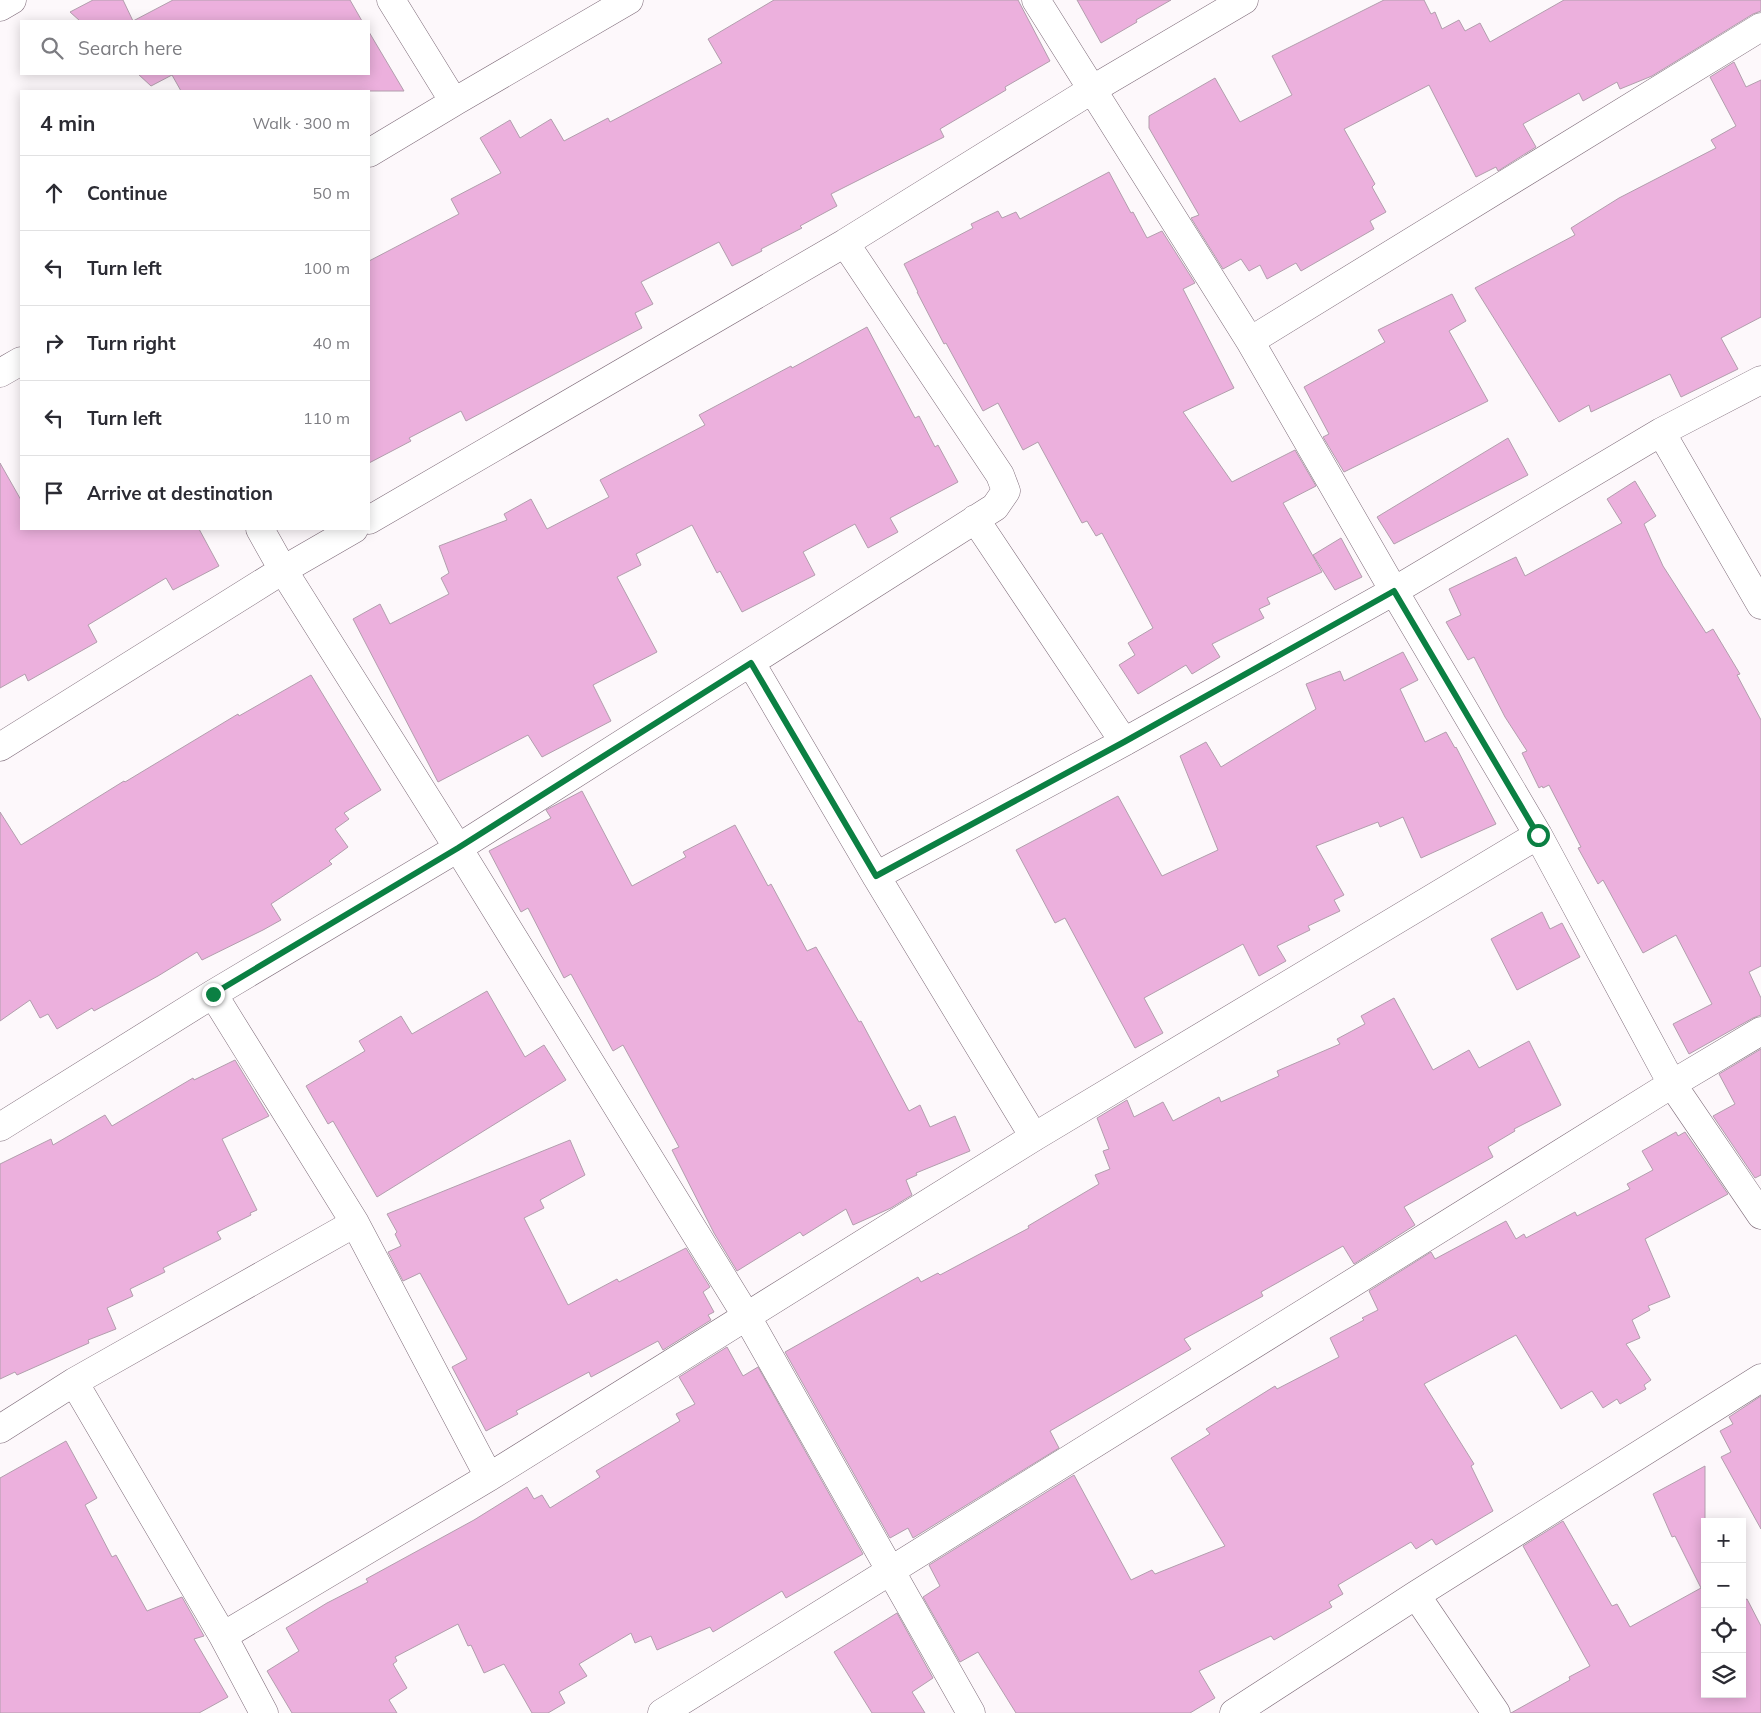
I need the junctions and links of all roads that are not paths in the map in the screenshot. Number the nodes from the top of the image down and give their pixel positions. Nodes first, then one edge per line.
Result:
1 (12, 0) edge
2 (391, 0) edge
3 (629, 0) edge
4 (1036, 0) edge
5 (1244, 0) edge
6 (0, 7) edge
7 (1761, 27) edge
8 (1093, 89) junction
9 (454, 102) junction
10 (370, 152) edge
11 (844, 243) junction
12 (1250, 341) junction
13 (20, 362) edge
14 (0, 373) edge
15 (1761, 380) edge
16 (1661, 432) junction
17 (370, 519) edge
18 (975, 519) junction
19 (261, 530) edge
20 (352, 530) edge
21 (283, 570) junction
22 (1394, 591) junction
23 (1761, 605) edge
24 (751, 663) junction
25 (1124, 742) junction
26 (0, 747) edge
27 (1538, 835) junction
28 (458, 848) junction
29 (876, 876) junction
30 (213, 994) junction
31 (1761, 1031) edge
32 (1672, 1084) junction
33 (0, 1127) edge
34 (1034, 1137) junction
35 (1761, 1215) edge
36 (355, 1223) junction
37 (747, 1317) junction
38 (1761, 1378) edge
39 (74, 1382) junction
40 (0, 1429) edge
41 (488, 1477) junction
42 (890, 1572) junction
43 (1416, 1595) junction
44 (224, 1636) junction
45 (264, 1713) edge
46 (662, 1713) edge
47 (971, 1713) edge
48 (1234, 1713) edge
49 (1496, 1713) edge

1 - 6 street
2 - 9 street
3 - 9 street
4 - 8 street
5 - 8 street
7 - 12 street
8 - 11 street
8 - 12 street
9 - 10 street
11 - 17 street
11 - 18 street
12 - 22 street
13 - 14 street
15 - 16 street
16 - 22 street
16 - 23 street
18 - 24 street
18 - 25 street
19 - 21 street
20 - 21 street
21 - 26 street
21 - 28 street
22 - 25 street
22 - 27 street
24 - 28 street
24 - 29 street
25 - 29 street
27 - 32 street
27 - 34 street
28 - 30 street
28 - 37 street
29 - 34 street
30 - 33 street
30 - 36 street
31 - 32 street
32 - 35 street
32 - 42 street
34 - 37 street
36 - 39 street
36 - 41 street
37 - 41 street
37 - 42 street
38 - 43 street
39 - 40 street
39 - 44 street
41 - 44 street
42 - 46 street
42 - 47 street
43 - 48 street
43 - 49 street
44 - 45 street

